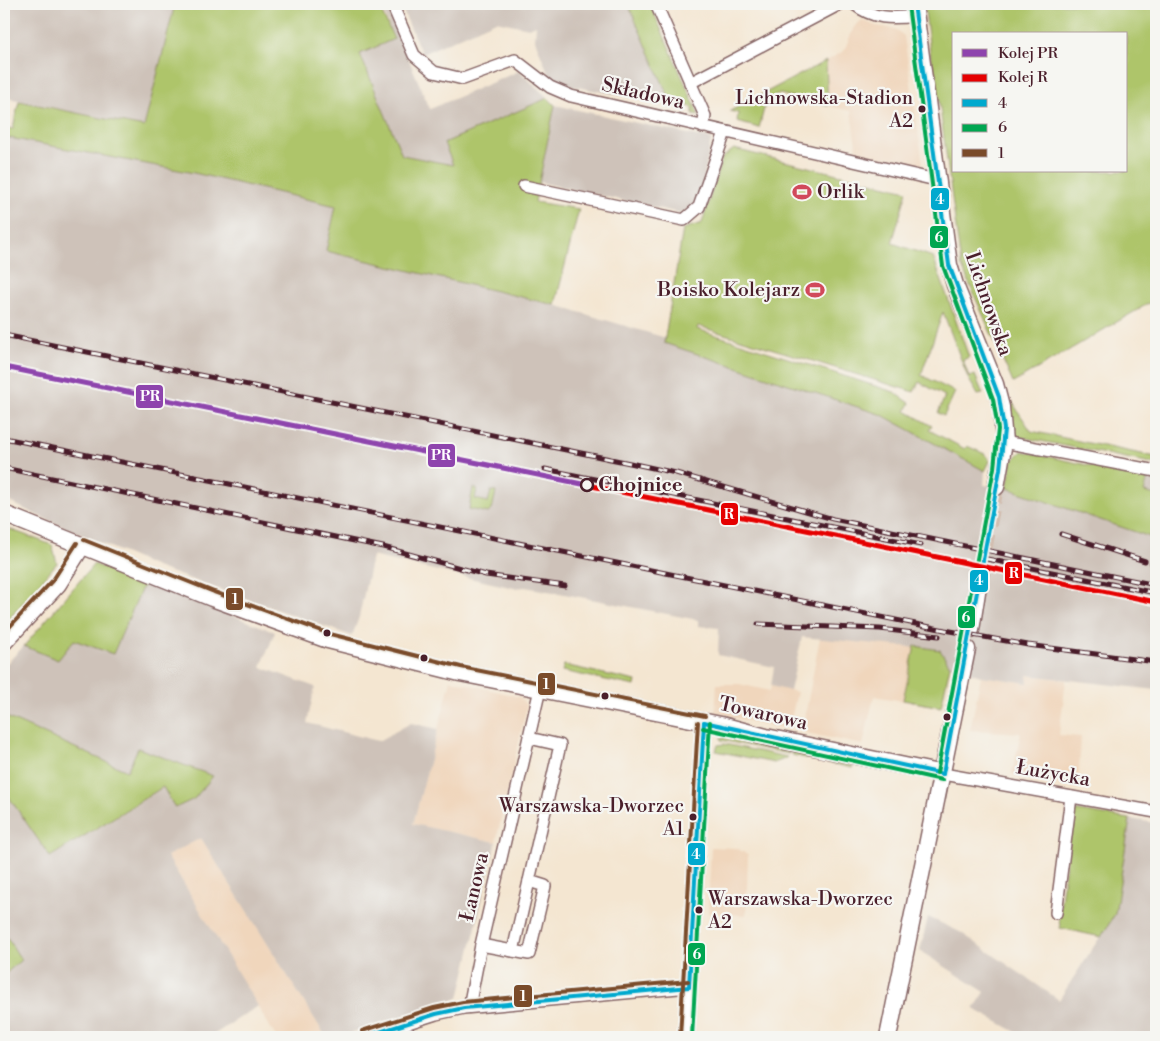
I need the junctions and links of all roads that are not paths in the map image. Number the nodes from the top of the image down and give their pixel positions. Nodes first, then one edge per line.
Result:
1 (392, 4) edge
2 (840, 4) edge
3 (854, 4) edge
4 (660, 5) edge
5 (914, 10) edge
6 (690, 83) junction
7 (703, 127) junction
8 (725, 132) junction
9 (936, 180) junction
10 (524, 186) dead end
11 (1004, 442) junction
12 (1156, 471) edge
13 (996, 486) tunnel mouth
14 (4, 514) edge
15 (82, 546) junction
16 (980, 572) tunnel mouth
17 (971, 630) dead end
18 (4, 642) edge
19 (967, 649) dead end
20 (540, 689) junction
21 (704, 722) junction
22 (529, 738) junction
23 (942, 774) junction
24 (1071, 797) junction
25 (1156, 812) edge
26 (529, 881) junction
27 (1056, 913) dead end
28 (481, 945) junction
29 (513, 951) junction
30 (689, 987) junction
31 (469, 1007) junction
32 (364, 1037) edge
33 (686, 1037) edge
34 (888, 1037) edge

1 - 7 street, Składowa
2 - 6 street
3 - 5 street
4 - 6 street
5 - 9 street, Lichnowska
6 - 7 street
7 - 8 street, Składowa
8 - 9 street, Składowa
8 - 10 street
9 - 11 street, Lichnowska
11 - 12 street
11 - 13 street, Lichnowska
14 - 15 street, Towarowa
15 - 18 street
15 - 20 street, Towarowa
16 - 17 street
19 - 23 street
20 - 21 street, Towarowa
20 - 22 street, Łanowa
21 - 23 street, Towarowa
21 - 30 street
22 - 26 street
22 - 28 street, Łanowa
23 - 24 street, Łużycka
23 - 34 street
24 - 25 street, Łużycka
24 - 27 street
26 - 29 street
26 - 29 street
28 - 29 street
28 - 31 street, Łanowa
30 - 31 street
30 - 33 street
31 - 32 street

